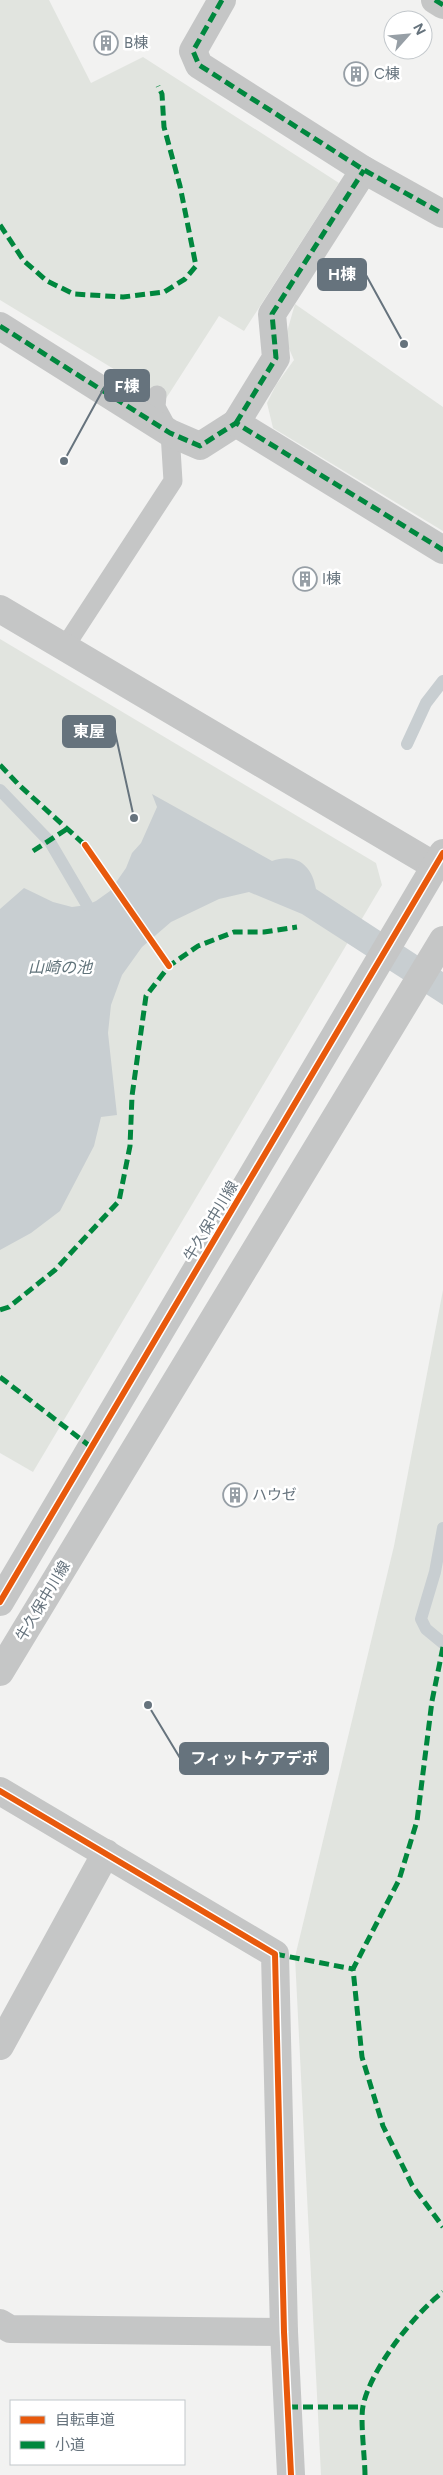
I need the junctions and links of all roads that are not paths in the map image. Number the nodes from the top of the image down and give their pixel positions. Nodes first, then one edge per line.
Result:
1 (222, 0) edge
2 (435, 0) edge
3 (443, 4) edge
4 (364, 170) junction
5 (443, 214) edge
6 (0, 326) edge
7 (157, 395) dead end
8 (236, 423) junction
9 (170, 432) junction
10 (443, 550) edge
11 (0, 609) edge
12 (64, 648) junction
13 (439, 859) edge
14 (443, 940) edge
15 (0, 1602) edge
16 (0, 1672) edge
17 (0, 1791) edge
18 (106, 1853) junction
19 (0, 2046) edge
20 (0, 2323) edge
21 (284, 2332) junction
22 (291, 2475) edge

1 - 4 street
2 - 3 street
4 - 5 street
4 - 8 street
6 - 9 street
7 - 9 lane
8 - 9 street
8 - 10 street
9 - 12 lane
11 - 12 street
12 - 13 street
13 - 15 street, 牛久保中川線
14 - 16 street, 牛久保中川線
17 - 18 street
18 - 19 street
18 - 21 street
20 - 21 street
21 - 22 street

